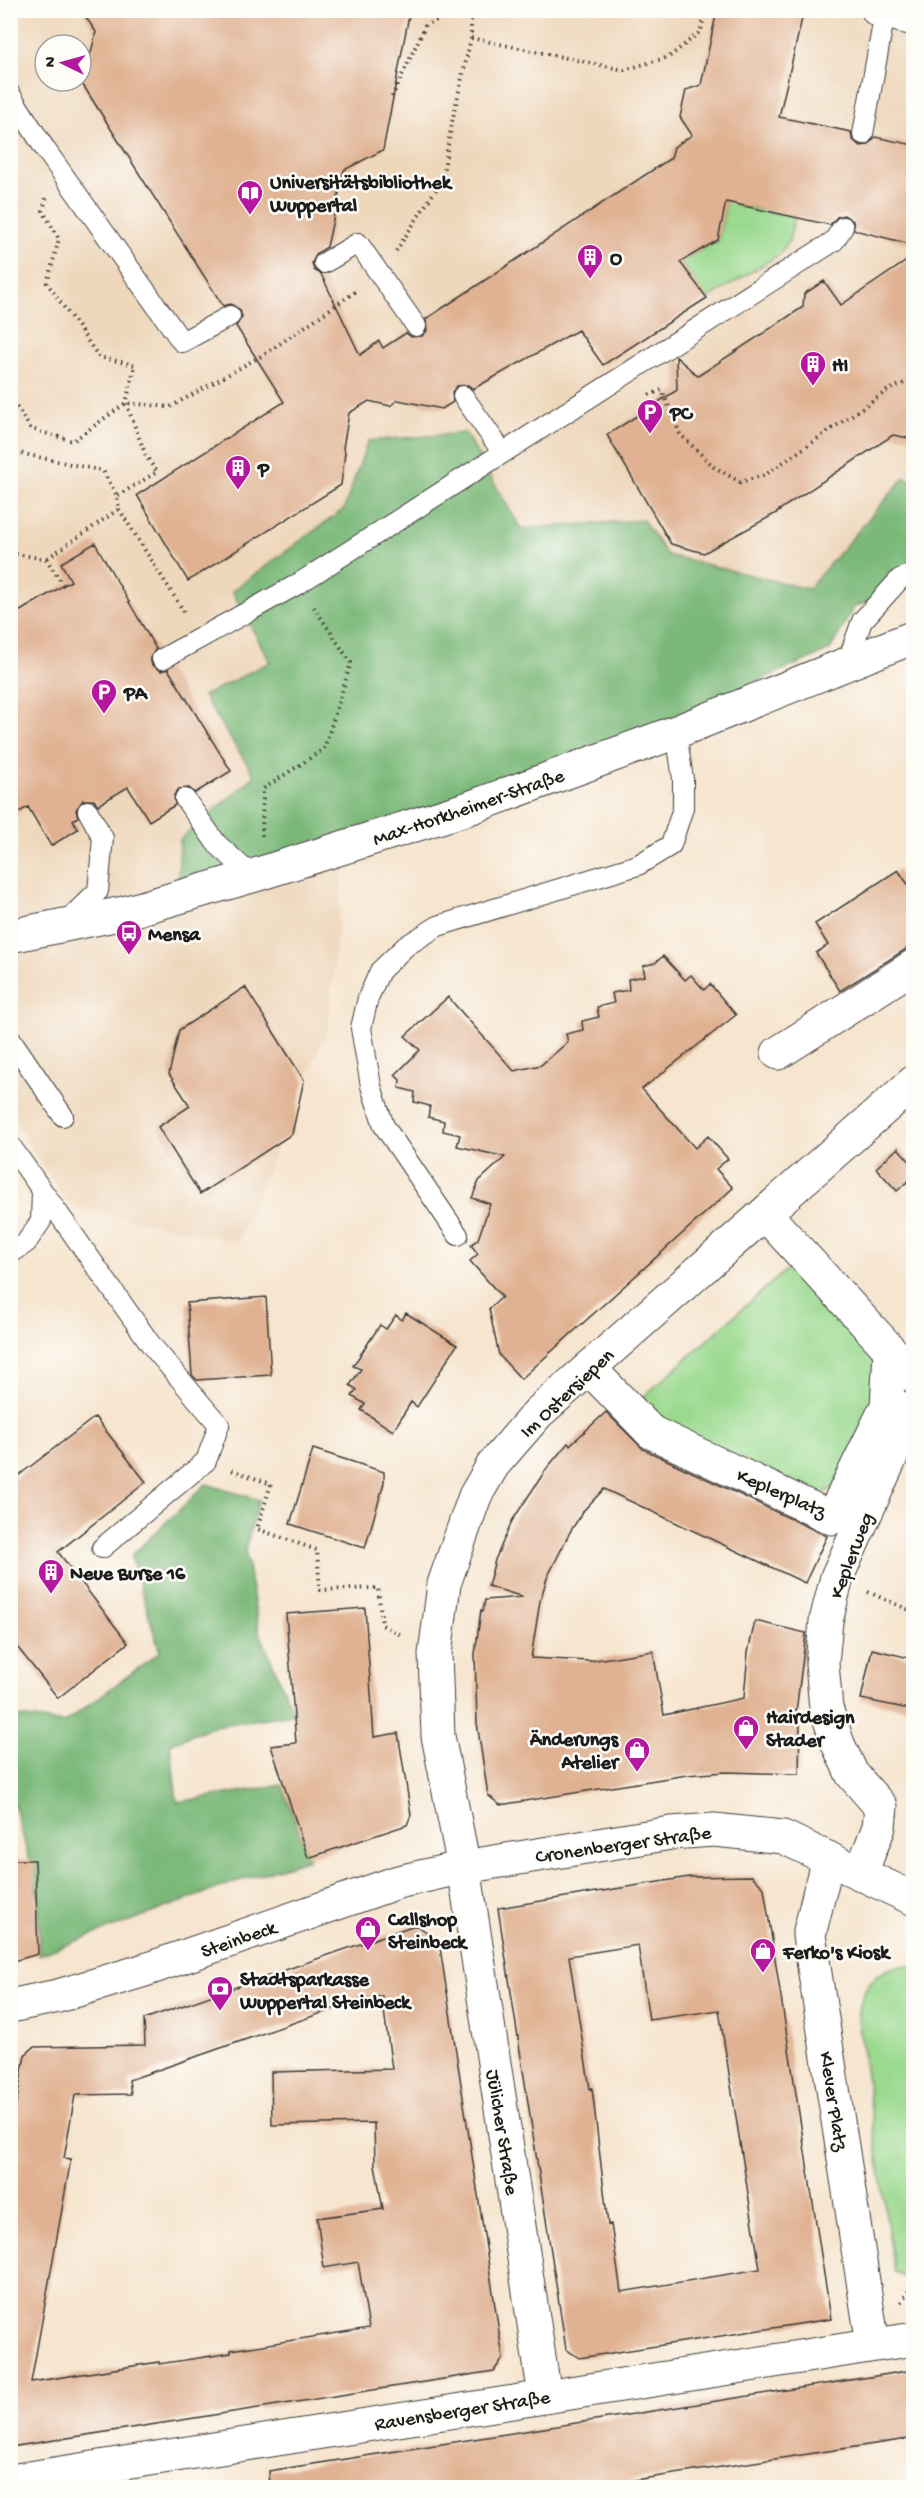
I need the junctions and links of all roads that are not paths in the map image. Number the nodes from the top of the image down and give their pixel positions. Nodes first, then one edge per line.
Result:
1 (892, 14) edge
2 (10, 94) edge
3 (863, 134) dead end
4 (843, 227) dead end
5 (324, 263) dead end
6 (230, 316) dead end
7 (416, 326) dead end
8 (463, 396) dead end
9 (503, 453) junction
10 (914, 573) edge
11 (914, 637) edge
12 (162, 659) dead end
13 (847, 663) junction
14 (676, 732) junction
15 (185, 799) dead end
16 (88, 811) dead end
17 (256, 875) junction
18 (62, 926) junction
19 (10, 936) edge
20 (914, 966) edge
21 (10, 1038) edge
22 (778, 1053) dead end
23 (914, 1082) edge
24 (63, 1116) dead end
25 (10, 1145) edge
26 (42, 1191) junction
27 (766, 1215) junction
28 (458, 1235) dead end
29 (10, 1254) edge
30 (890, 1351) junction
31 (590, 1369) junction
32 (914, 1376) edge
33 (914, 1406) edge
34 (102, 1548) dead end
35 (828, 1858) junction
36 (464, 1867) junction
37 (861, 1873) junction
38 (914, 1899) edge
39 (10, 2006) edge
40 (914, 2339) edge
41 (873, 2345) junction
42 (545, 2396) junction
43 (10, 2481) edge

1 - 3 lane
2 - 6 lane
4 - 9 lane
5 - 7 lane
8 - 9 lane
9 - 12 lane
10 - 13 lane
11 - 13 street, Max-Horkheimer-Straße
13 - 14 street, Max-Horkheimer-Straße
14 - 17 street, Max-Horkheimer-Straße
14 - 28 lane
15 - 17 lane
16 - 18 lane
17 - 18 street, Max-Horkheimer-Straße
18 - 19 street, Max-Horkheimer-Straße
20 - 22 street
21 - 24 lane
23 - 27 street, Im Ostersiepen
25 - 26 lane
26 - 29 lane
26 - 34 lane
27 - 30 street
27 - 31 street, Im Ostersiepen
30 - 31 street, Keplerplatz
30 - 32 street
31 - 36 street, Im Ostersiepen
33 - 37 street, Keplerweg
35 - 36 street, Cronenberger Straße
35 - 37 street, Cronenberger Straße
35 - 41 street, Klever Platz
36 - 39 street, Steinbeck
36 - 42 street, Jülicher Straße
37 - 38 street, Cronenberger Straße
40 - 41 street, Ravensberger Straße
41 - 42 street, Ravensberger Straße
42 - 43 street, Ravensberger Straße

